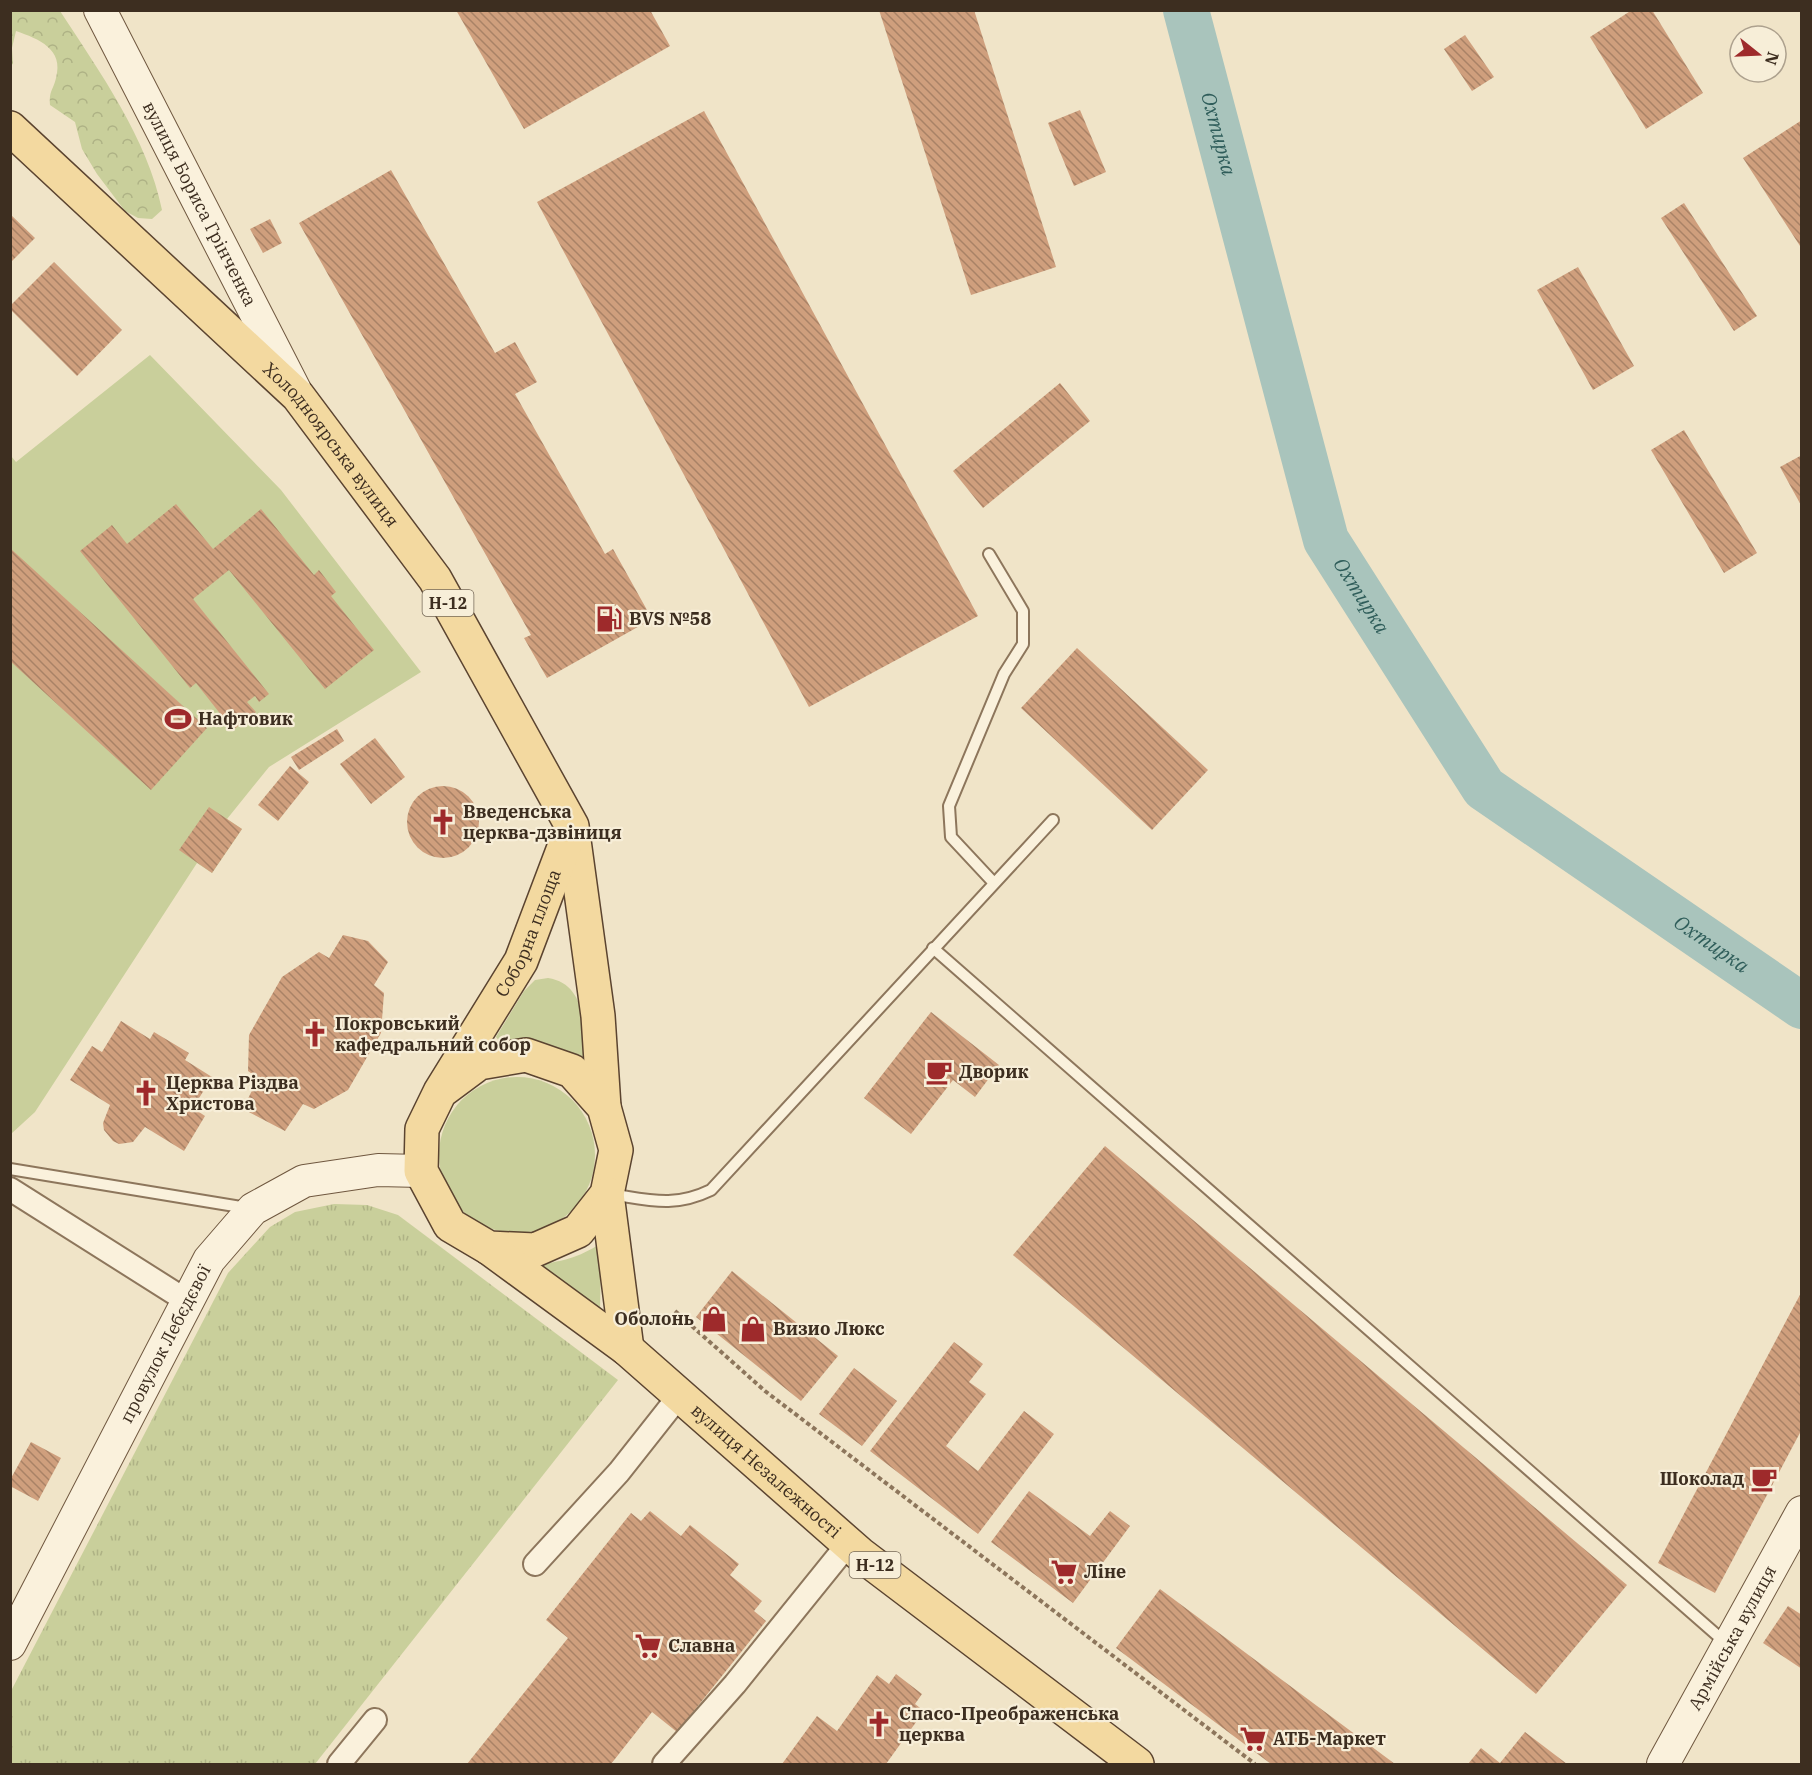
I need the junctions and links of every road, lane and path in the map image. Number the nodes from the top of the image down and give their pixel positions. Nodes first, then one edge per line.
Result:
1 (100, 10) edge
2 (10, 128) edge
3 (298, 396) junction
4 (989, 554) dead end
5 (1053, 820) dead end
6 (572, 826) junction
7 (993, 882) junction
8 (933, 948) junction
9 (440, 1092) junction
10 (604, 1107) junction
11 (10, 1169) edge
12 (421, 1171) junction
13 (10, 1189) edge
14 (607, 1194) junction
15 (253, 1209) junction
16 (489, 1248) junction
17 (187, 1301) junction
18 (675, 1311) dead end
19 (627, 1348) junction
20 (679, 1396) junction
21 (1802, 1512) edge
22 (848, 1544) junction
23 (535, 1564) dead end
24 (10, 1644) edge
25 (1729, 1645) junction
26 (375, 1720) dead end
27 (339, 1764) edge
28 (664, 1764) edge
29 (1137, 1764) edge
30 (1255, 1764) edge
31 (1663, 1764) edge

1 - 3 street, вулиця Бориса Грінченка
2 - 3 main road, Холодноярська вулиця / Н-12
3 - 6 main road, Холодноярська вулиця / Н-12
4 - 7 lane
5 - 7 lane
6 - 9 main road, Соборна площа / Н-12
6 - 10 main road, Соборна площа / Н-12
7 - 8 lane
8 - 14 lane
8 - 25 lane
9 - 10 main road, Соборна площа / Н-12
9 - 12 main road, Соборна площа / Н-12
10 - 14 main road, Соборна площа / Н-12
11 - 15 lane
12 - 15 street, провулок Лебєдєвої
12 - 16 main road, Соборна площа / Н-12
13 - 17 street
14 - 16 main road, Соборна площа / Н-12
14 - 19 main road, Соборна площа / Н-12
15 - 17 street, провулок Лебєдєвої
16 - 19 main road, Соборна площа / Н-12
17 - 24 street, провулок Лебєдєвої
18 - 30 path
19 - 20 main road, вулиця Незалежності / Н-12
20 - 22 main road, вулиця Незалежності / Н-12
20 - 23 street
21 - 25 street, Армійська вулиця
22 - 28 street
22 - 29 main road, вулиця Незалежності / Н-12
25 - 31 street, Армійська вулиця
26 - 27 street

